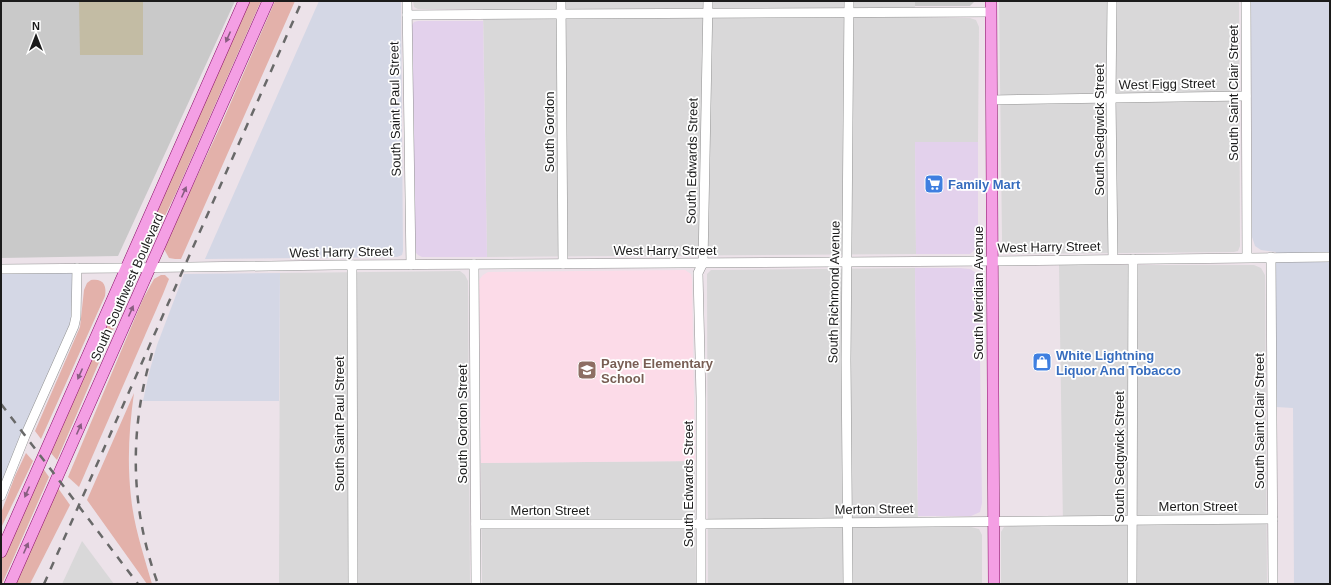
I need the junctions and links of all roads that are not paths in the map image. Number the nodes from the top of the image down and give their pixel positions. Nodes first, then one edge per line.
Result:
1 (244, 1) edge
2 (268, 1) edge
3 (407, 1) edge
4 (561, 1) edge
5 (708, 1) edge
6 (849, 1) edge
7 (1112, 1) edge
8 (1246, 1) edge
9 (991, 7) edge
10 (708, 13) junction
11 (849, 13) junction
12 (561, 14) junction
13 (407, 15) junction
14 (1246, 96) junction
15 (1111, 98) junction
16 (992, 100) junction
17 (1330, 256) edge
18 (1247, 257) junction
19 (1271, 257) junction
20 (1113, 259) junction
21 (1133, 259) junction
22 (992, 261) junction
23 (847, 262) junction
24 (703, 263) junction
25 (474, 264) junction
26 (563, 264) junction
27 (352, 265) junction
28 (411, 265) junction
29 (151, 267) junction
30 (77, 268) junction
31 (125, 268) junction
32 (1, 269) edge
33 (1, 496) edge
34 (1273, 519) junction
35 (1132, 520) junction
36 (994, 521) junction
37 (848, 522) junction
38 (476, 524) junction
39 (701, 524) junction
40 (1, 552) edge
41 (10, 584) edge
42 (353, 584) edge
43 (476, 584) edge
44 (701, 584) edge
45 (848, 584) edge
46 (994, 584) edge
47 (1132, 584) edge
48 (1273, 584) edge

1 -> 31 main road, South Southwest Boulevard
29 -> 2 main road, South Southwest Boulevard
3 - 13 street, South Saint Paul Street
4 - 12 street, South Gordon
5 - 10 street, South Edwards Street
6 - 11 street, South Richmond Avenue
7 - 15 street, South Sedgwick Street
8 - 14 street, South Saint Clair Street
9 - 11 street
9 - 16 main road, South Meridian Avenue
10 - 11 street
10 - 12 street
10 - 24 street, South Edwards Street
11 - 23 street, South Richmond Avenue
12 - 13 street
12 - 26 street, South Gordon
13 - 28 street, South Saint Paul Street
14 - 15 street, West Figg Street
14 - 18 street, South Saint Clair Street
15 - 16 street, West Figg Street
15 - 20 street, South Sedgwick Street
16 - 22 main road, South Meridian Avenue
17 - 19 street, West Harry Street
18 - 19 street, West Harry Street
18 - 21 street, West Harry Street
19 - 34 street, South Saint Clair Street
20 - 21 street, West Harry Street
20 - 22 street, West Harry Street
21 - 35 street, South Sedgwick Street
22 - 23 street, West Harry Street
22 - 36 main road, South Meridian Avenue
23 - 24 street, West Harry Street
23 - 37 street, South Richmond Avenue
24 - 26 street, West Harry Street
24 - 39 street, South Edwards Street
25 - 26 street, West Harry Street
25 - 28 street, West Harry Street
25 - 38 street, South Gordon Street
27 - 28 street, West Harry Street
27 - 29 street, West Harry Street
27 - 42 street, South Saint Paul Street
29 - 31 street, West Harry Street
41 -> 29 main road, South Southwest Boulevard
30 - 31 street, West Harry Street
30 - 32 street, West Harry Street
30 - 33 street
31 -> 40 main road, South Southwest Boulevard
34 - 35 street, Merton Street
34 - 48 street, South Saint Clair Street
35 - 36 street, Merton Street
35 - 47 street, South Sedgwick Street
36 - 37 street, Merton Street
36 - 46 main road, South Meridian Avenue
37 - 39 street, Merton Street
37 - 45 street, South Richmond Avenue
38 - 39 street, Merton Street
38 - 43 street, South Gordon Street
39 - 44 street, South Edwards Street

